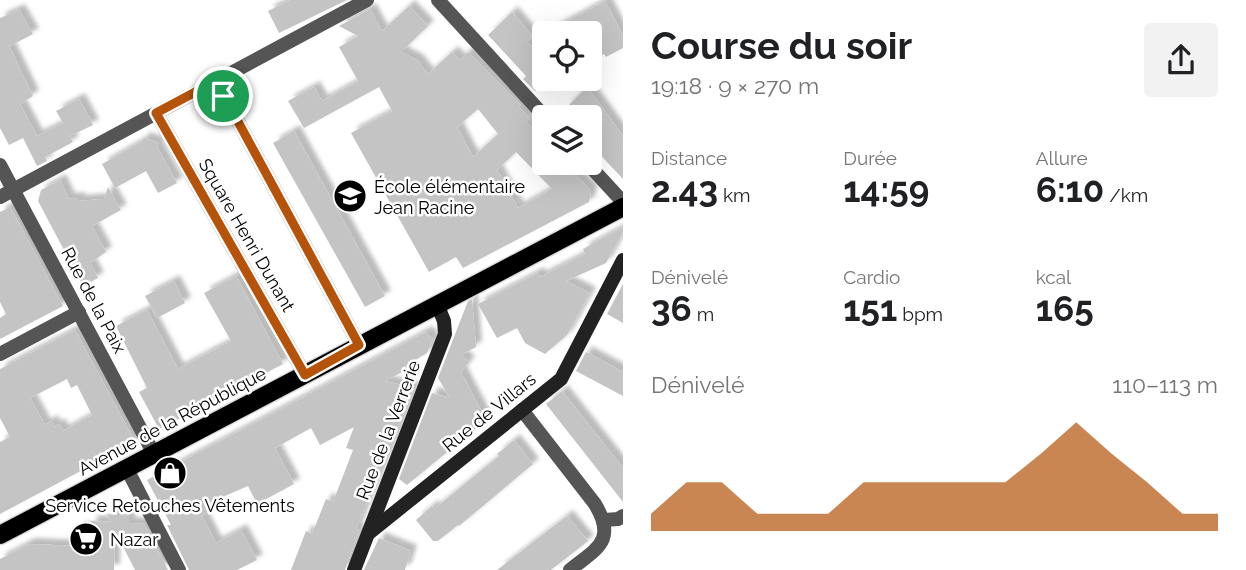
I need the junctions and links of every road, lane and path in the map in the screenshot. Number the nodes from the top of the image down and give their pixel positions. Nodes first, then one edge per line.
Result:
1 (367, 0) edge
2 (438, 0) edge
3 (216, 81) junction
4 (534, 105) edge
5 (156, 113) junction
6 (0, 164) edge
7 (598, 175) edge
8 (7, 193) edge
9 (623, 204) edge
10 (623, 260) edge
11 (437, 303) junction
12 (79, 312) junction
13 (359, 345) junction
14 (0, 354) edge
15 (305, 375) junction
16 (522, 410) junction
17 (154, 454) junction
18 (127, 469) junction
19 (623, 516) edge
20 (605, 520) junction
21 (369, 533) junction
22 (0, 535) edge
23 (179, 570) edge
24 (354, 570) edge
25 (570, 570) edge

1 - 3 street
2 - 4 street
3 - 5 street
3 - 13 street
5 - 8 street
5 - 15 street, Square Henri Dunant
6 - 8 street, Rue de la Paix
7 - 9 street
8 - 12 street, Rue de la Paix
9 - 11 main road, Avenue de la République
10 - 16 main road, Rue de Villars
11 - 13 main road, Avenue de la République
11 - 21 main road, Rue de la Verrerie
12 - 14 street
12 - 17 street, Rue de la Paix
13 - 15 main road, Avenue de la République
15 - 17 main road, Avenue de la République
16 - 20 street
16 - 21 main road, Rue de Villars
17 - 18 main road, Avenue de la République
18 - 22 main road, Avenue de la République
18 - 23 street
19 - 20 street
20 - 25 street
21 - 24 main road, Rue de la Verrerie

